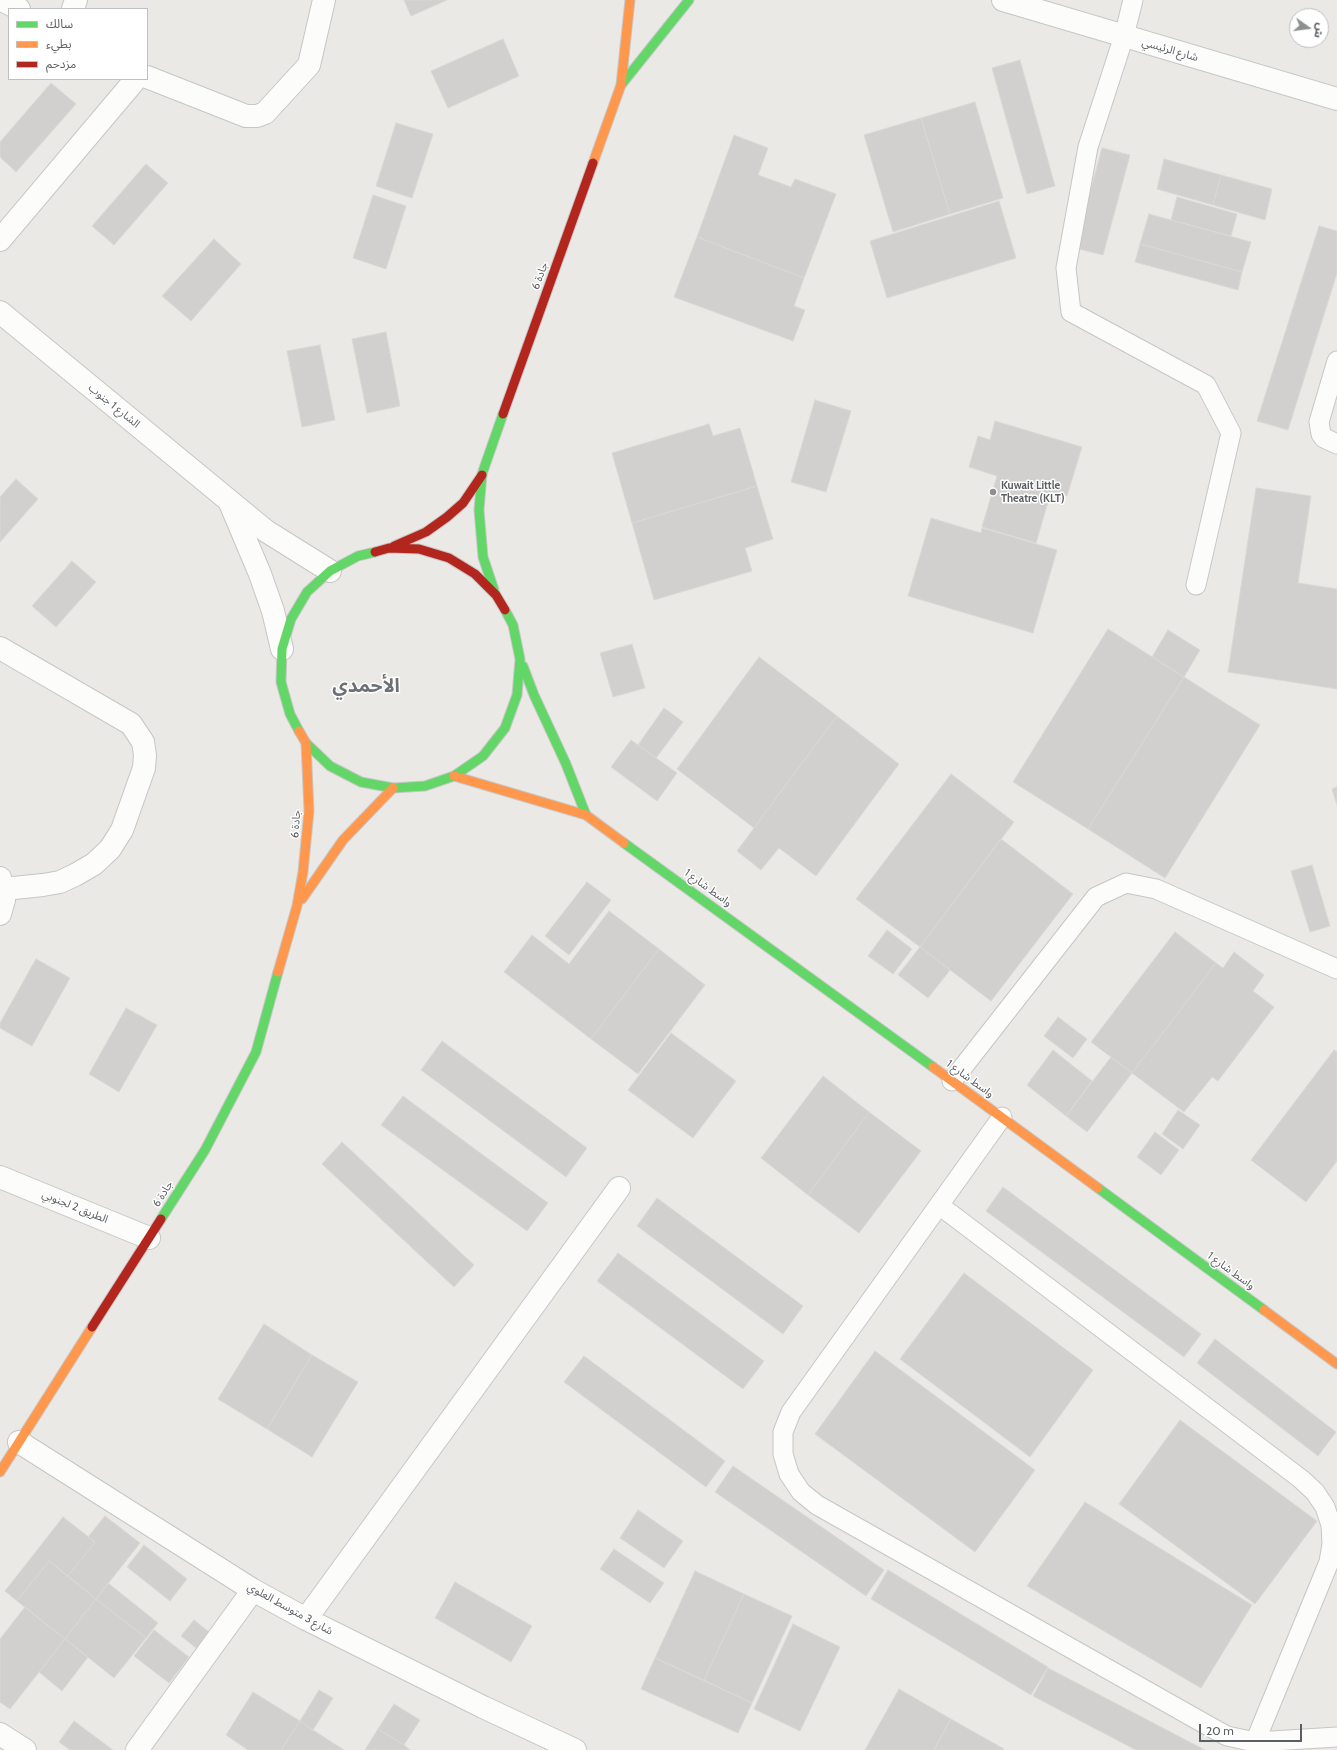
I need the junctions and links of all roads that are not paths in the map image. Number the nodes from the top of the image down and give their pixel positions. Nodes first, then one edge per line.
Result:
1 (2, 0) edge
2 (324, 0) edge
3 (630, 0) edge
4 (689, 0) edge
5 (1003, 0) edge
6 (1133, 0) edge
7 (17, 8) edge
8 (1124, 36) junction
9 (148, 76) edge
10 (135, 80) edge
11 (621, 85) junction
12 (1337, 99) edge
13 (0, 240) edge
14 (2, 317) edge
15 (1337, 361) edge
16 (1337, 444) edge
17 (482, 474) junction
18 (229, 500) junction
19 (389, 548) junction
20 (330, 571) junction
21 (1196, 585) dead end
22 (496, 595) junction
23 (0, 648) edge
24 (282, 649) junction
25 (520, 659) junction
26 (306, 743) junction
27 (454, 776) junction
28 (393, 788) junction
29 (586, 815) junction
30 (2, 883) edge
31 (297, 906) junction
32 (0, 914) edge
33 (1337, 969) edge
34 (952, 1081) junction
35 (1002, 1116) junction
36 (0, 1177) edge
37 (619, 1188) dead end
38 (939, 1205) junction
39 (149, 1238) junction
40 (1337, 1364) edge
41 (19, 1442) junction
42 (0, 1472) edge
43 (253, 1590) junction
44 (306, 1619) junction
45 (0, 1734) edge
46 (1337, 1738) edge
47 (1255, 1742) junction
48 (25, 1750) edge
49 (137, 1750) edge
50 (575, 1750) edge

1 - 7 street
2 - 9 street
3 - 11 main road, جادة 6
4 - 11 main road, جادة 6
5 - 8 street, شارع الرئيسي
6 - 8 lane
8 - 12 street, شارع الرئيسي
8 - 21 lane
10 - 13 street
11 - 17 main road, جادة 6
14 - 18 street, الشارع 1 جنوب
15 - 16 lane
17 - 19 main road, جادة 6
17 - 22 main road, جادة 6
18 - 20 street, الشارع 1 جنوب
18 - 24 street, الشارع 1 جنوب
19 - 20 main road
19 - 22 main road
20 - 24 main road
22 - 25 main road
23 - 30 street
24 - 26 main road
25 - 27 main road
25 - 29 main road
26 - 28 main road
26 - 31 main road, جادة 6
27 - 28 main road
27 - 29 main road, واسط شارع 1
28 - 31 main road, جادة 6
29 - 34 main road, واسط شارع 1
30 - 32 street
31 - 39 main road, جادة 6
33 - 34 lane
34 - 35 main road, واسط شارع 1
35 - 38 lane
35 - 40 main road, واسط شارع 1
36 - 39 street, الطريق 2 لجنوبي
37 - 44 street
38 - 47 lane
38 - 47 lane
39 - 41 main road, جادة 6
41 - 42 main road, جادة 6
41 - 43 street, شارع 3 متوسط العلوي
43 - 44 street, شارع 3 متوسط العلوي
43 - 49 street
44 - 50 street, شارع 3 متوسط العلوي
45 - 48 street
46 - 47 lane

